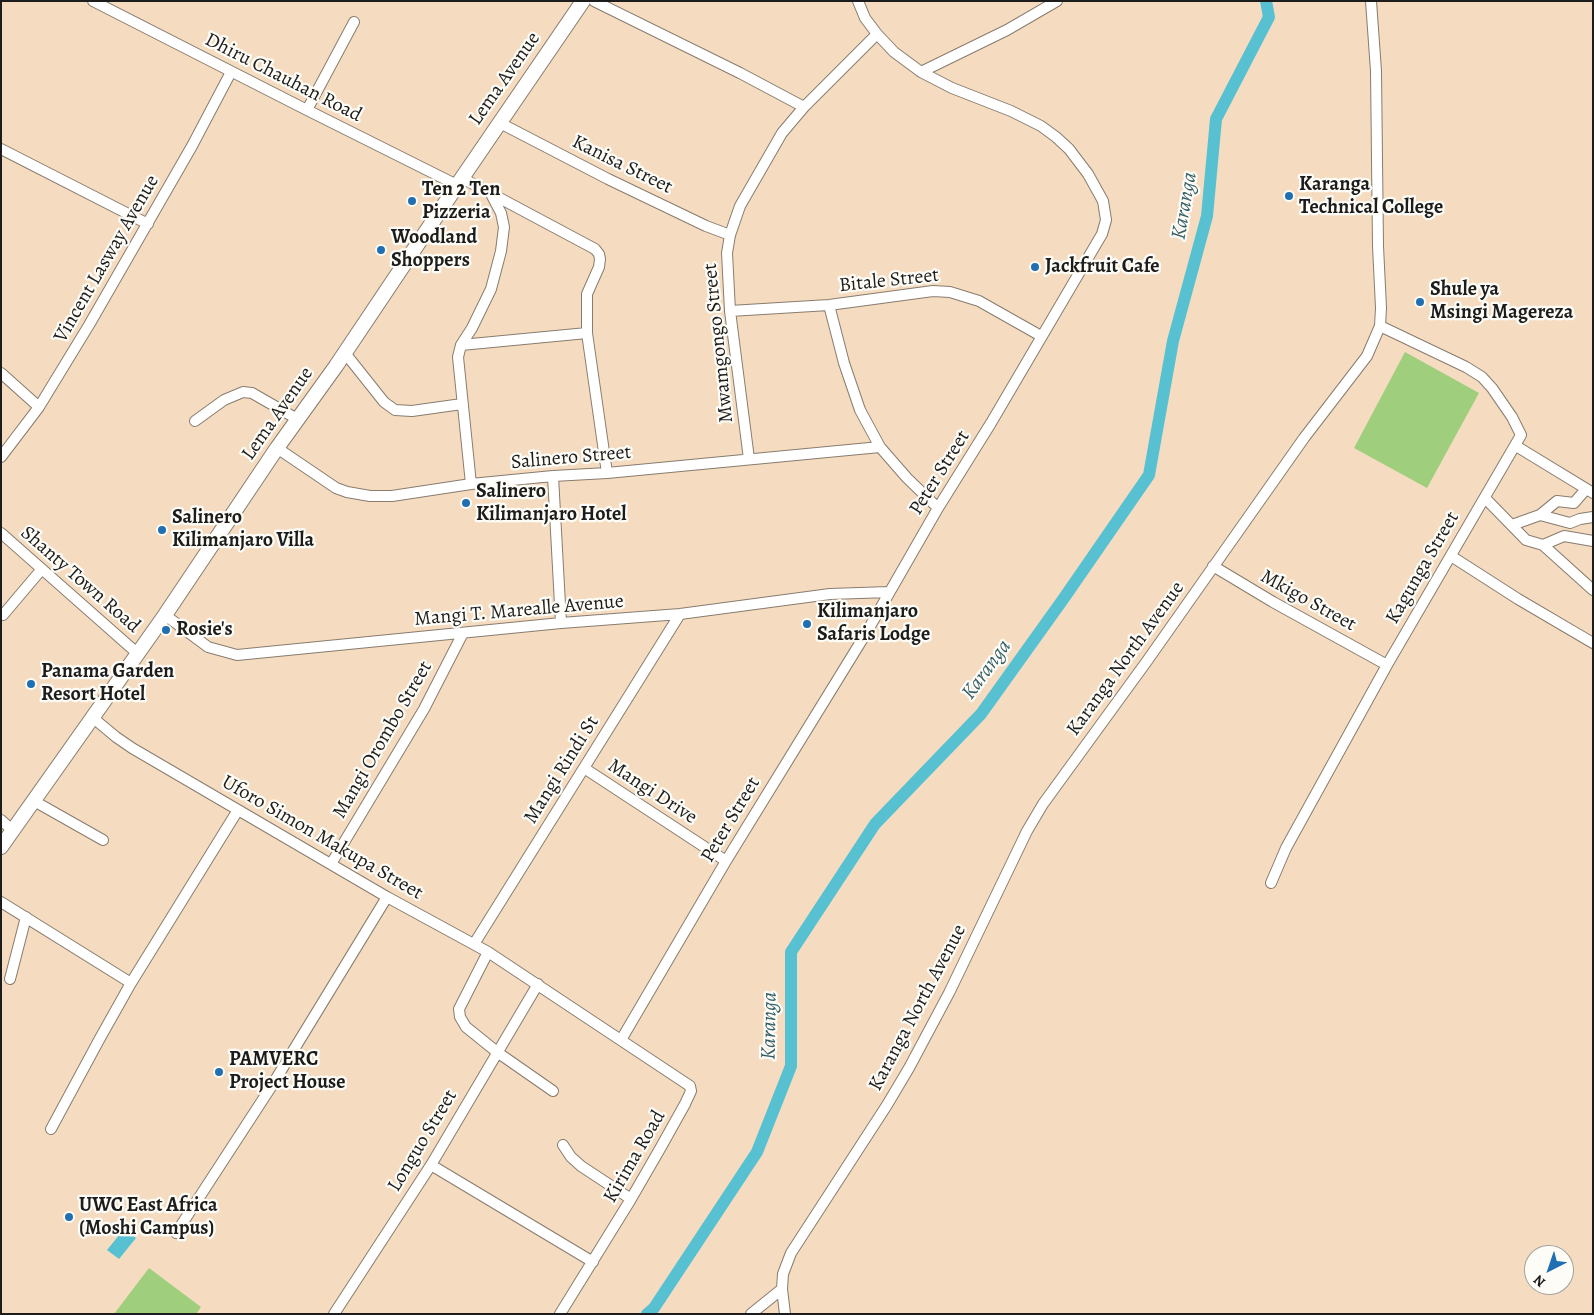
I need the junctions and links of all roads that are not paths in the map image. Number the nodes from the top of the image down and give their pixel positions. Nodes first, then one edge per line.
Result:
1 (93, 1) edge
2 (584, 1) edge
3 (594, 1) edge
4 (858, 1) edge
5 (1057, 1) edge
6 (1371, 1) edge
7 (354, 22) dead end
8 (877, 34) junction
9 (231, 72) junction
10 (921, 72) junction
11 (804, 107) junction
12 (307, 110) junction
13 (500, 123) junction
14 (1, 149) edge
15 (459, 181) junction
16 (491, 194) junction
17 (148, 224) junction
18 (730, 235) junction
19 (829, 305) junction
20 (730, 311) junction
21 (1380, 326) junction
22 (587, 333) junction
23 (1042, 336) junction
24 (461, 345) junction
25 (345, 353) junction
26 (1, 373) edge
27 (462, 404) junction
28 (39, 407) junction
29 (299, 420) junction
30 (195, 421) dead end
31 (880, 446) junction
32 (1516, 446) junction
33 (277, 448) junction
34 (1, 458) edge
35 (749, 459) junction
36 (607, 473) junction
37 (553, 476) junction
38 (471, 484) junction
39 (1590, 491) edge
40 (1484, 498) junction
41 (938, 508) junction
42 (1540, 515) junction
43 (1593, 517) edge
44 (1512, 525) junction
45 (1, 534) edge
46 (1593, 541) edge
47 (6, 545) edge
48 (1543, 545) junction
49 (1451, 556) junction
50 (1213, 566) junction
51 (41, 570) junction
52 (1593, 590) edge
53 (889, 592) junction
54 (680, 614) junction
55 (3, 615) dead end
56 (165, 615) junction
57 (561, 623) junction
58 (463, 633) junction
59 (1593, 643) edge
60 (137, 653) junction
61 (1387, 664) junction
62 (92, 718) junction
63 (584, 768) junction
64 (34, 801) junction
65 (238, 810) junction
66 (1, 820) edge
67 (12, 830) junction
68 (104, 840) dead end
69 (1, 847) edge
70 (726, 861) junction
71 (331, 864) junction
72 (1271, 883) dead end
73 (387, 897) junction
74 (1, 902) edge
75 (26, 917) junction
76 (474, 944) junction
77 (488, 952) junction
78 (10, 979) dead end
79 (131, 983) junction
80 (538, 984) junction
81 (621, 1040) junction
82 (496, 1052) junction
83 (553, 1091) dead end
84 (51, 1129) dead end
85 (563, 1145) dead end
86 (431, 1165) junction
87 (631, 1199) junction
88 (176, 1234) dead end
89 (593, 1262) junction
90 (782, 1289) junction
91 (334, 1314) edge
92 (560, 1314) edge
93 (752, 1314) edge
94 (785, 1314) edge

1 - 9 street, Dhiru Chauhan Road
2 - 13 main road, Lema Avenue
3 - 11 street
4 - 8 street, Peter Street
5 - 10 street
6 - 21 street, Karanga North Avenue
7 - 12 street
8 - 10 street, Peter Street
8 - 11 street, Mwamgongo Street
9 - 12 street, Dhiru Chauhan Road
9 - 17 street, Vincent Lasway Avenue
10 - 23 street, Peter Street
11 - 18 street, Mwamgongo Street
12 - 15 street, Dhiru Chauhan Road
13 - 15 main road, Lema Avenue
13 - 18 street, Kanisa Street
14 - 17 street
15 - 16 street, Dhiru Chauhan Road
15 - 25 main road, Lema Avenue
16 - 22 street, Dhiru Chauhan Road
16 - 24 street
17 - 28 street, Vincent Lasway Avenue
18 - 20 street, Mwamgongo Street
19 - 20 street, Bitale Street
19 - 23 street, Bitale Street
19 - 31 street
20 - 35 street, Mwamgongo Street
21 - 32 street
21 - 50 street, Karanga North Avenue
22 - 24 street
22 - 36 street
23 - 41 street, Peter Street
24 - 27 street
25 - 27 street
25 - 29 main road, Lema Avenue
26 - 28 street
27 - 38 street
28 - 34 street, Vincent Lasway Avenue
29 - 30 street
29 - 33 main road, Lema Avenue
31 - 35 street, Salinero Street
31 - 41 street
32 - 39 street
32 - 40 street, Kagunga Street
33 - 38 street, Salinero Street
33 - 56 main road, Lema Avenue
35 - 36 street, Salinero Street
36 - 37 street, Salinero Street
37 - 38 street, Salinero Street
37 - 57 street
39 - 42 street
40 - 44 street
40 - 49 street, Kagunga Street
41 - 53 street, Peter Street
42 - 43 street
42 - 44 street
44 - 48 street
45 - 47 street, Shanty Town Road
46 - 48 street
47 - 51 street, Shanty Town Road
48 - 52 street
49 - 59 street
49 - 61 street, Kagunga Street
50 - 61 street, Mkigo Street
50 - 90 street, Karanga North Avenue
51 - 55 street
51 - 60 street, Shanty Town Road
53 - 54 street, Mangi T. Marealle Avenue
53 - 70 street, Peter Street
54 - 57 street, Mangi T. Marealle Avenue
54 - 63 street, Mangi Rindi St
56 - 58 street, Mangi T. Marealle Avenue
56 - 60 main road, Lema Avenue
57 - 58 street, Mangi T. Marealle Avenue
58 - 71 street, Mangi Orombo Street
60 - 62 main road, Lema Avenue
61 - 72 street, Kagunga Street
62 - 64 main road, Lema Avenue
62 - 65 street, Uforo Simon Makupa Street
63 - 70 street, Mangi Drive
63 - 76 street, Mangi Rindi St
64 - 67 main road, Lema Avenue
64 - 68 street
65 - 71 street, Uforo Simon Makupa Street
65 - 79 street
66 - 67 street
67 - 69 main road, Lema Avenue
70 - 81 street, Peter Street
71 - 73 street, Uforo Simon Makupa Street
73 - 76 street, Uforo Simon Makupa Street
73 - 88 street
74 - 75 street
75 - 78 street
75 - 79 street
76 - 77 street, Uforo Simon Makupa Street
77 - 80 street, Uforo Simon Makupa Street
77 - 82 street
79 - 84 street
80 - 81 street, Uforo Simon Makupa Street
80 - 82 street, Longuo Street
81 - 87 street, Kirima Road
82 - 83 street
82 - 86 street, Longuo Street
85 - 87 street
86 - 89 street
86 - 91 street, Longuo Street
87 - 89 street, Kirima Road
89 - 92 street, Kirima Road
90 - 93 street
90 - 94 street, Karanga North Avenue

